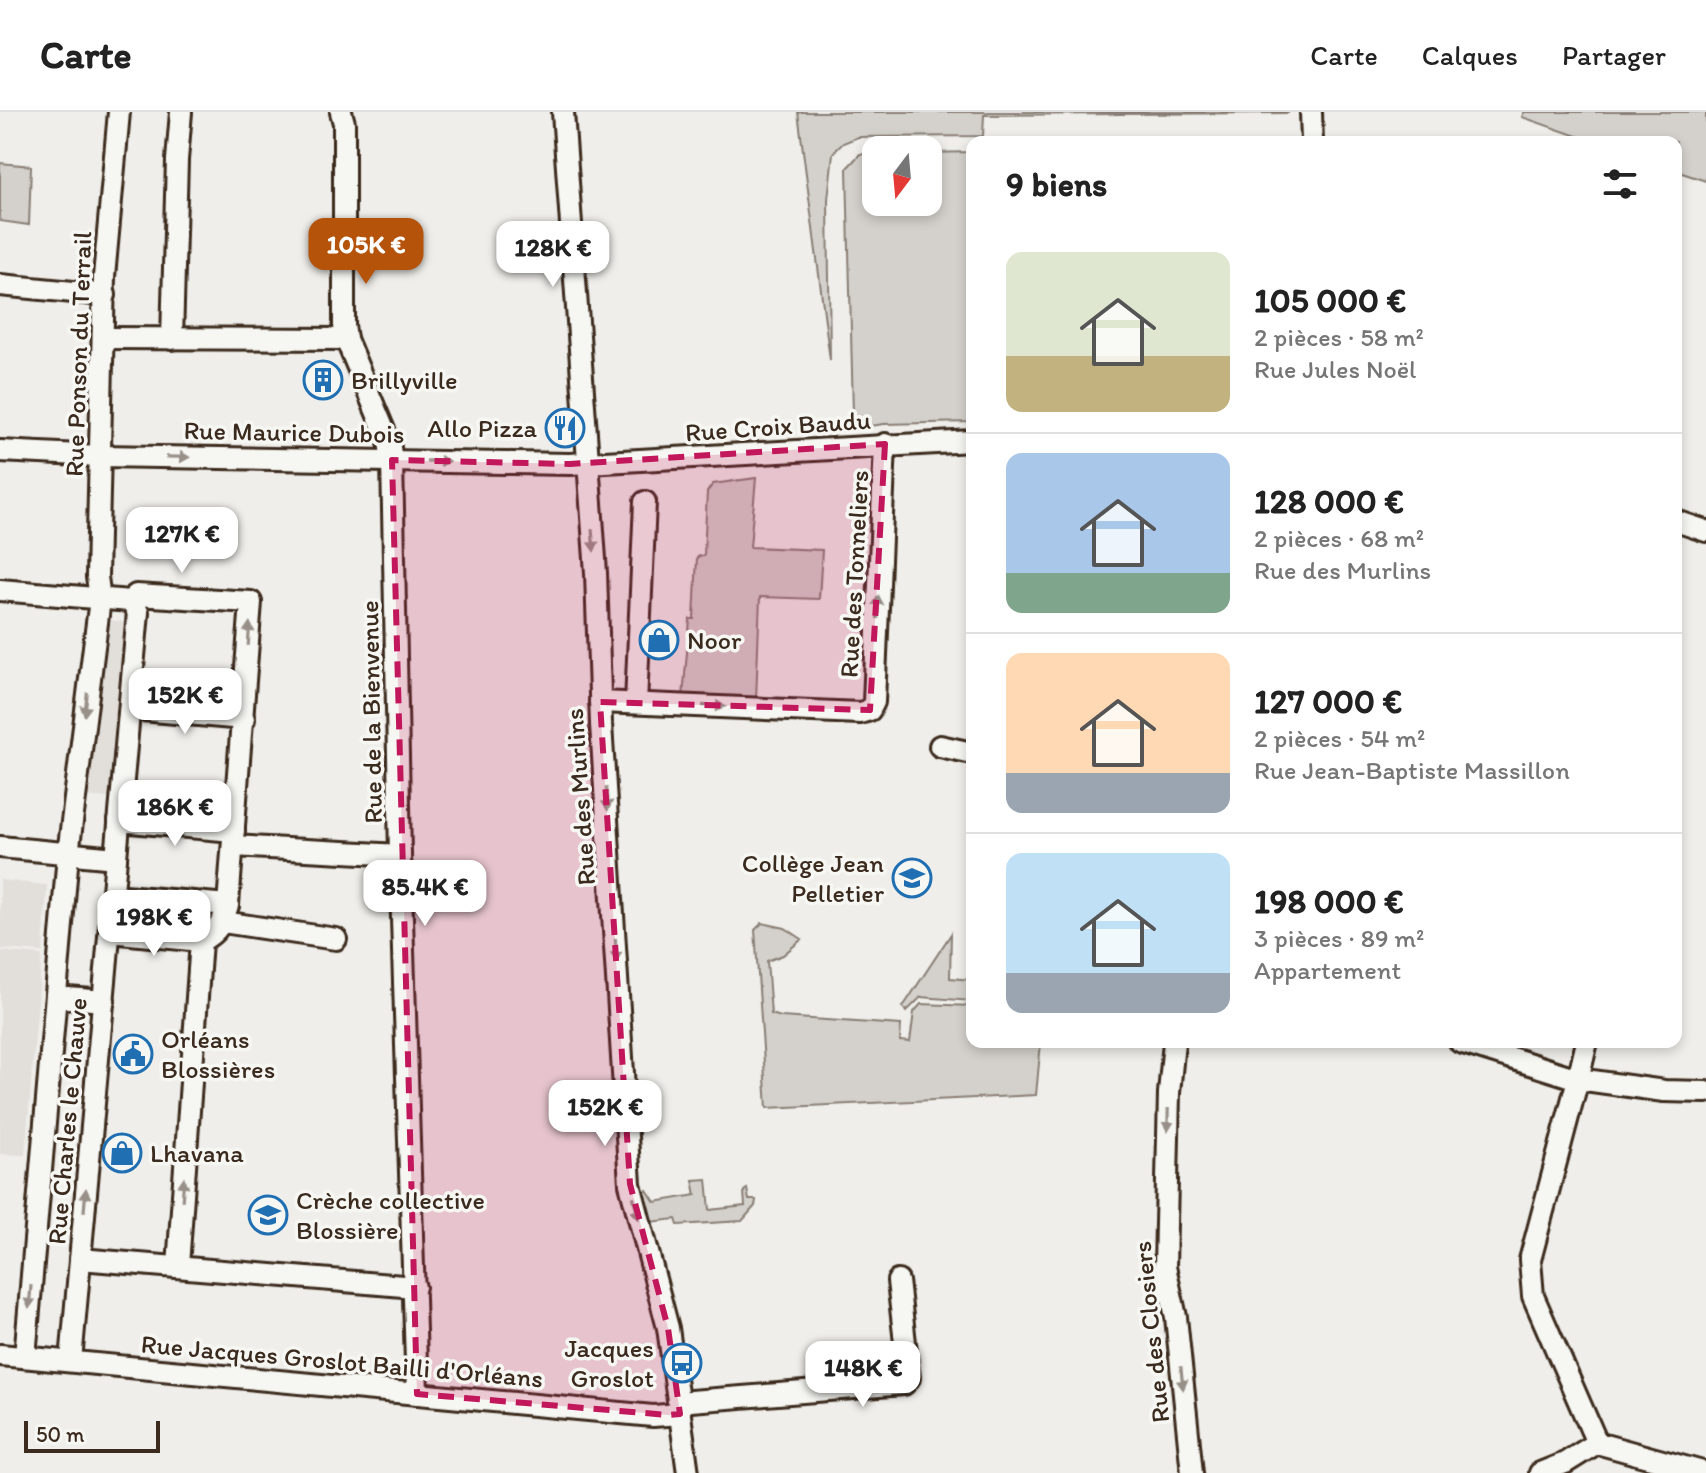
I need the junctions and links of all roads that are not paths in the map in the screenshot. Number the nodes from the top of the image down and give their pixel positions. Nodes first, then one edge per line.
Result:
1 (119, 112) edge
2 (181, 112) edge
3 (341, 112) edge
4 (563, 112) edge
5 (1311, 112) edge
6 (1312, 136) edge
7 (0, 285) edge
8 (105, 295) junction
9 (104, 338) junction
10 (172, 339) junction
11 (346, 339) junction
12 (966, 441) edge
13 (885, 444) junction
14 (0, 451) edge
15 (100, 456) junction
16 (392, 460) junction
17 (587, 462) junction
18 (645, 502) dead end
19 (1682, 523) edge
20 (1706, 531) edge
21 (0, 590) edge
22 (100, 599) junction
23 (130, 601) junction
24 (600, 702) junction
25 (636, 703) junction
26 (130, 709) junction
27 (244, 719) junction
28 (940, 746) dead end
29 (966, 752) edge
30 (119, 821) junction
31 (234, 838) junction
32 (0, 847) edge
33 (68, 854) junction
34 (400, 855) junction
35 (116, 858) junction
36 (113, 895) junction
37 (226, 913) junction
38 (110, 932) junction
39 (336, 939) dead end
40 (201, 941) junction
41 (56, 997) junction
42 (104, 1001) junction
43 (1173, 1048) edge
44 (1479, 1048) edge
45 (1586, 1048) edge
46 (1578, 1079) junction
47 (1706, 1092) edge
48 (80, 1259) junction
49 (178, 1266) junction
50 (898, 1281) dead end
51 (415, 1287) junction
52 (0, 1355) edge
53 (25, 1357) junction
54 (71, 1361) junction
55 (417, 1394) junction
56 (679, 1408) junction
57 (1597, 1443) junction
58 (688, 1473) edge
59 (1192, 1473) edge
60 (1540, 1473) edge
61 (1706, 1473) edge

1 - 8 street, Rue Ponson du Terrail
2 - 10 street
3 - 11 street, Rue de la Bienvenue
4 - 17 street, Rue des Murlins
5 - 6 street
7 - 8 street
8 - 9 street, Rue Ponson du Terrail
9 - 10 street
9 - 15 street, Rue Ponson du Terrail
10 - 11 street
11 - 16 street, Rue de la Bienvenue
12 - 13 street, Rue Croix Baudu
13 - 17 street, Rue Croix Baudu
25 -> 13 street, Rue des Tonneliers
14 - 15 street, Rue Maurice Dubois
15 -> 16 street, Rue Maurice Dubois
15 - 22 street, Rue Ponson du Terrail
16 -> 17 street, Rue Maurice Dubois
16 - 34 street, Rue de la Bienvenue
17 -> 24 street, Rue des Murlins
18 - 25 street
19 - 20 street
21 - 22 street
22 - 23 street
22 -> 33 street, Rue Charles le Chauve
23 - 26 street, Rue Charles le Chauve
27 -> 23 street
24 - 25 street, Rue des Tonneliers
24 -> 56 street, Rue des Murlins
26 - 27 street
26 - 30 street, Rue Charles le Chauve
27 - 31 street
28 - 29 street
30 - 31 street
30 - 35 street, Rue Charles le Chauve
31 - 34 street
31 - 37 street
32 - 33 street
33 - 35 street
33 - 41 street, Rue Charles le Chauve
34 - 51 street, Rue de la Bienvenue
35 - 36 street, Rue Charles le Chauve
36 - 37 street
36 - 38 street, Rue Charles le Chauve
37 - 39 street
37 - 40 street
38 - 40 street
38 - 42 street, Rue Charles le Chauve
49 -> 40 street
41 - 42 street
41 -> 53 street, Rue Charles le Chauve
48 -> 42 street, Rue Charles le Chauve
43 -> 59 street, Rue des Closiers
44 - 46 street
45 - 46 street
46 - 47 street
46 - 57 street
48 - 49 street
48 - 54 street, Rue Charles le Chauve
49 - 51 street
50 - 56 street, Rue Jacques Groslot Bailli d'Orléans
51 - 55 street, Rue de la Bienvenue
52 - 53 street, Rue Jacques Groslot Bailli d'Orléans
53 - 54 street, Rue Jacques Groslot Bailli d'Orléans
54 - 55 street, Rue Jacques Groslot Bailli d'Orléans
55 - 56 street, Rue Jacques Groslot Bailli d'Orléans
56 - 58 street, Rue des Murlins
57 - 60 street
57 - 61 street

